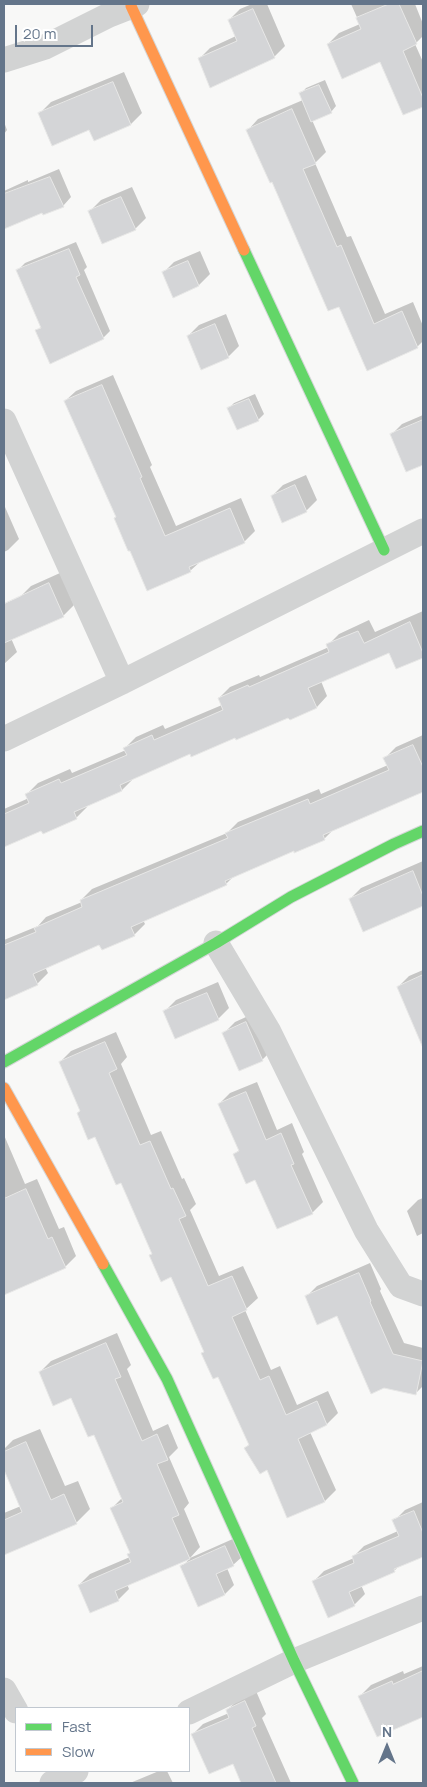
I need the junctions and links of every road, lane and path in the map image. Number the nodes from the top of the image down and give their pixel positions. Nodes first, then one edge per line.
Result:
1 (120, 7) edge
2 (4, 60) edge
3 (4, 420) edge
4 (423, 531) edge
5 (384, 550) junction
6 (122, 682) junction
7 (4, 739) edge
8 (423, 831) edge
9 (216, 943) junction
10 (4, 1062) edge
11 (4, 1088) edge
12 (423, 1294) edge
13 (423, 1608) edge
14 (294, 1661) junction
15 (4, 1690) edge
16 (15, 1709) edge
17 (190, 1712) edge
18 (353, 1783) edge

1 - 2 street
1 - 5 street
3 - 6 street
4 - 5 street
5 - 6 street
6 - 7 street
8 - 9 street
9 - 10 street
9 - 12 street
11 - 14 street
13 - 14 street
14 - 17 street
14 - 18 street
15 - 16 street

